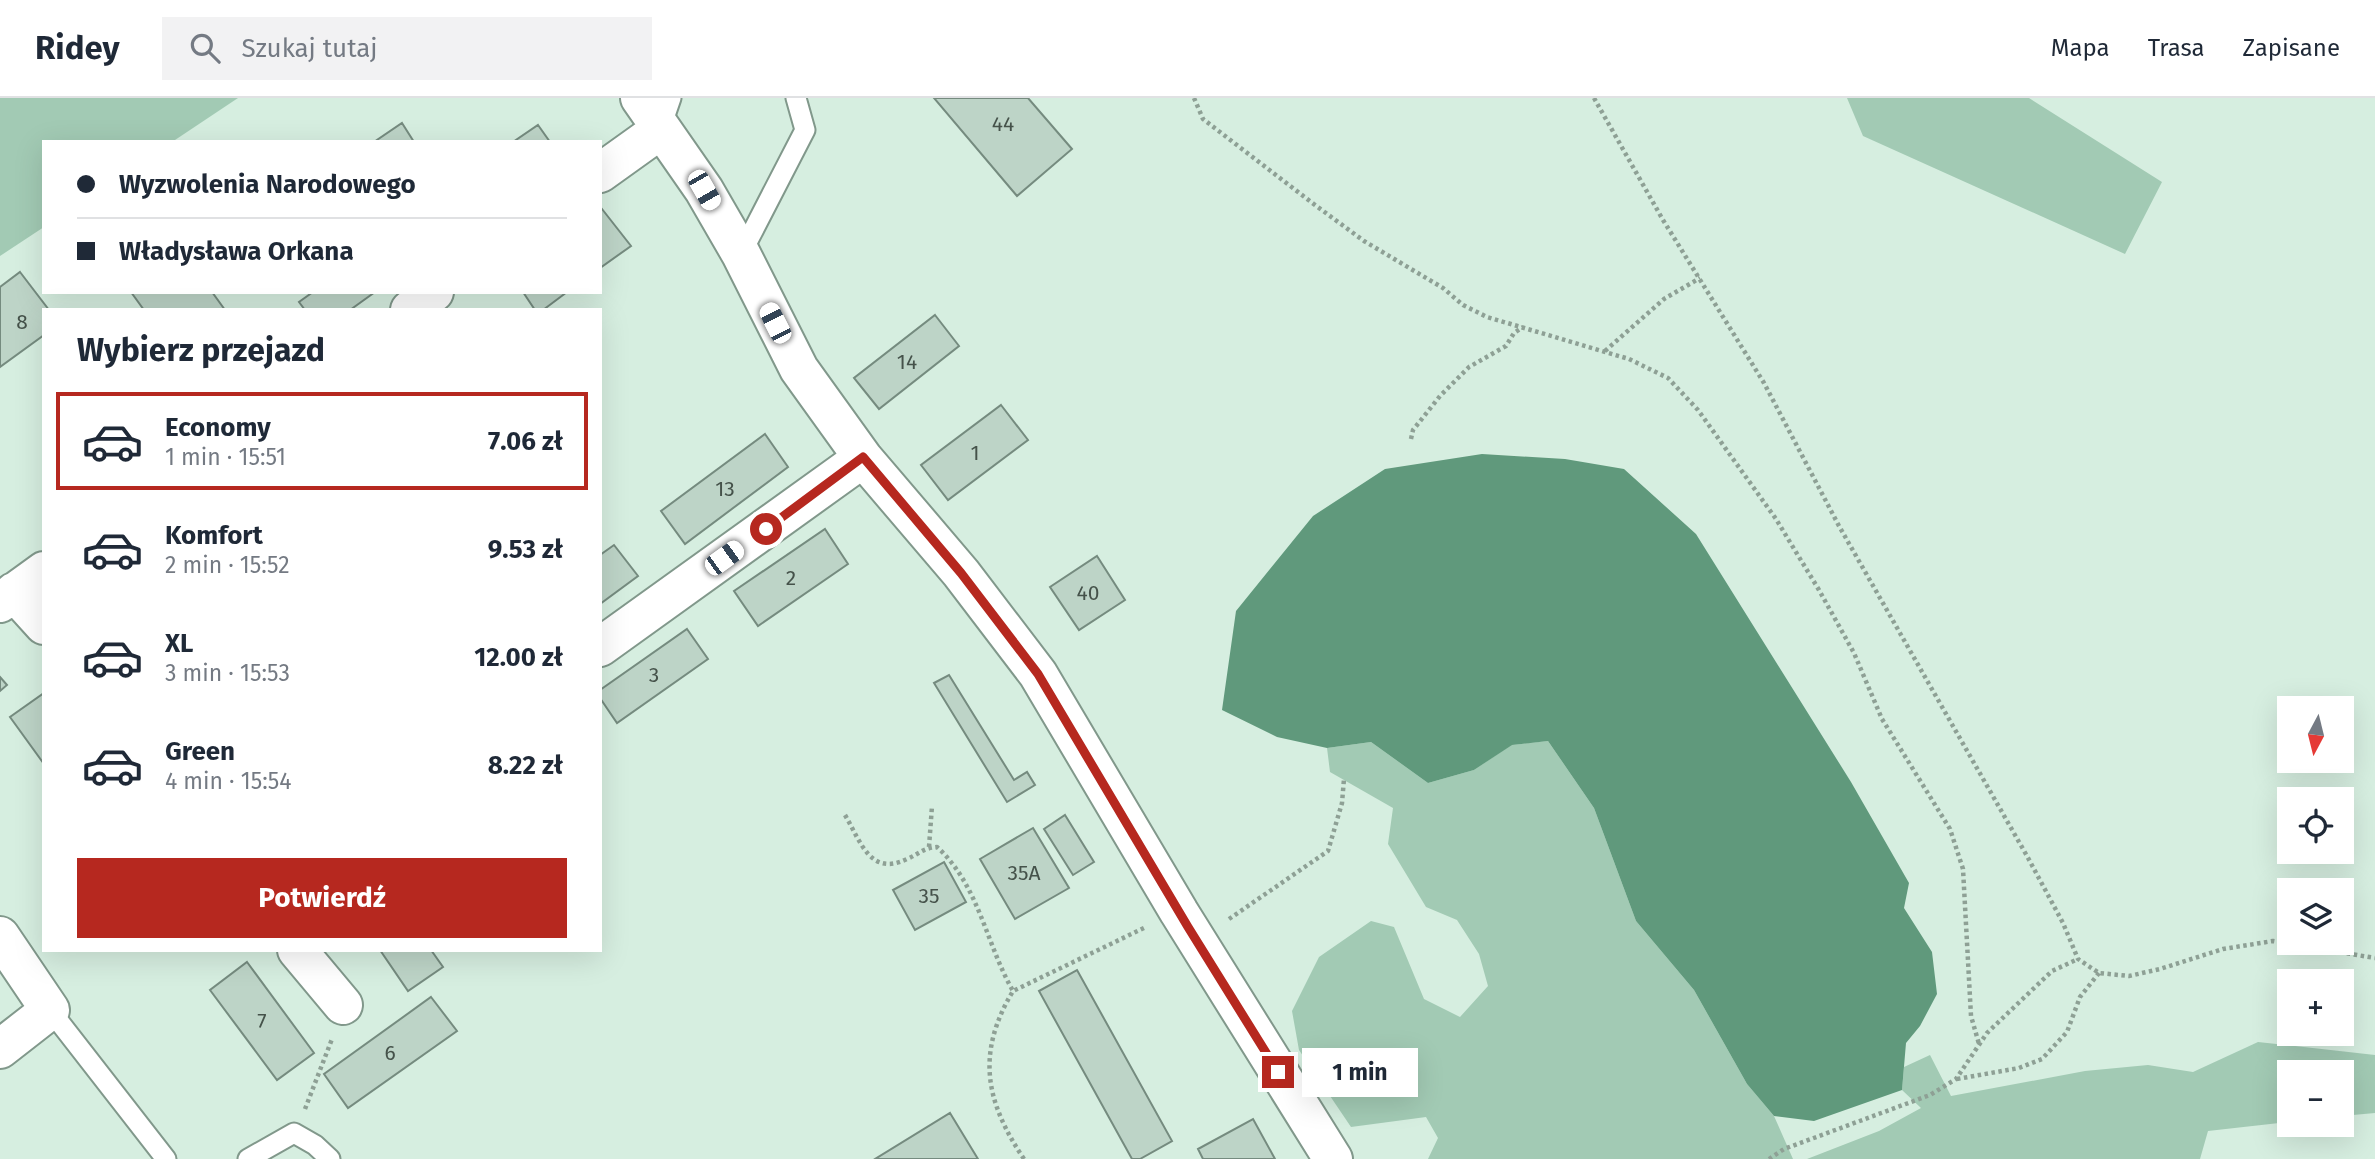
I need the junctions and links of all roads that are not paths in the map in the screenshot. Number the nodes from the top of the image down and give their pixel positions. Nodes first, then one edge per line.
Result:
1 (640, 98) edge
2 (796, 98) edge
3 (666, 114) edge
4 (602, 171) edge
5 (741, 254) junction
6 (431, 294) edge
7 (413, 308) edge
8 (863, 457) junction
9 (19, 589) edge
10 (42, 622) edge
11 (602, 647) edge
12 (0, 936) edge
13 (299, 952) edge
14 (343, 1005) road end
15 (50, 1010) junction
16 (0, 1049) edge
17 (166, 1159) edge
18 (248, 1159) edge
19 (330, 1159) edge
20 (1333, 1159) edge

1 - 3 street
2 - 5 lane
3 - 4 street
3 - 5 street
5 - 8 street
6 - 7 street
8 - 11 street
8 - 20 street
9 - 10 street
12 - 15 street
13 - 14 street
15 - 16 street
15 - 17 lane
18 - 19 lane

